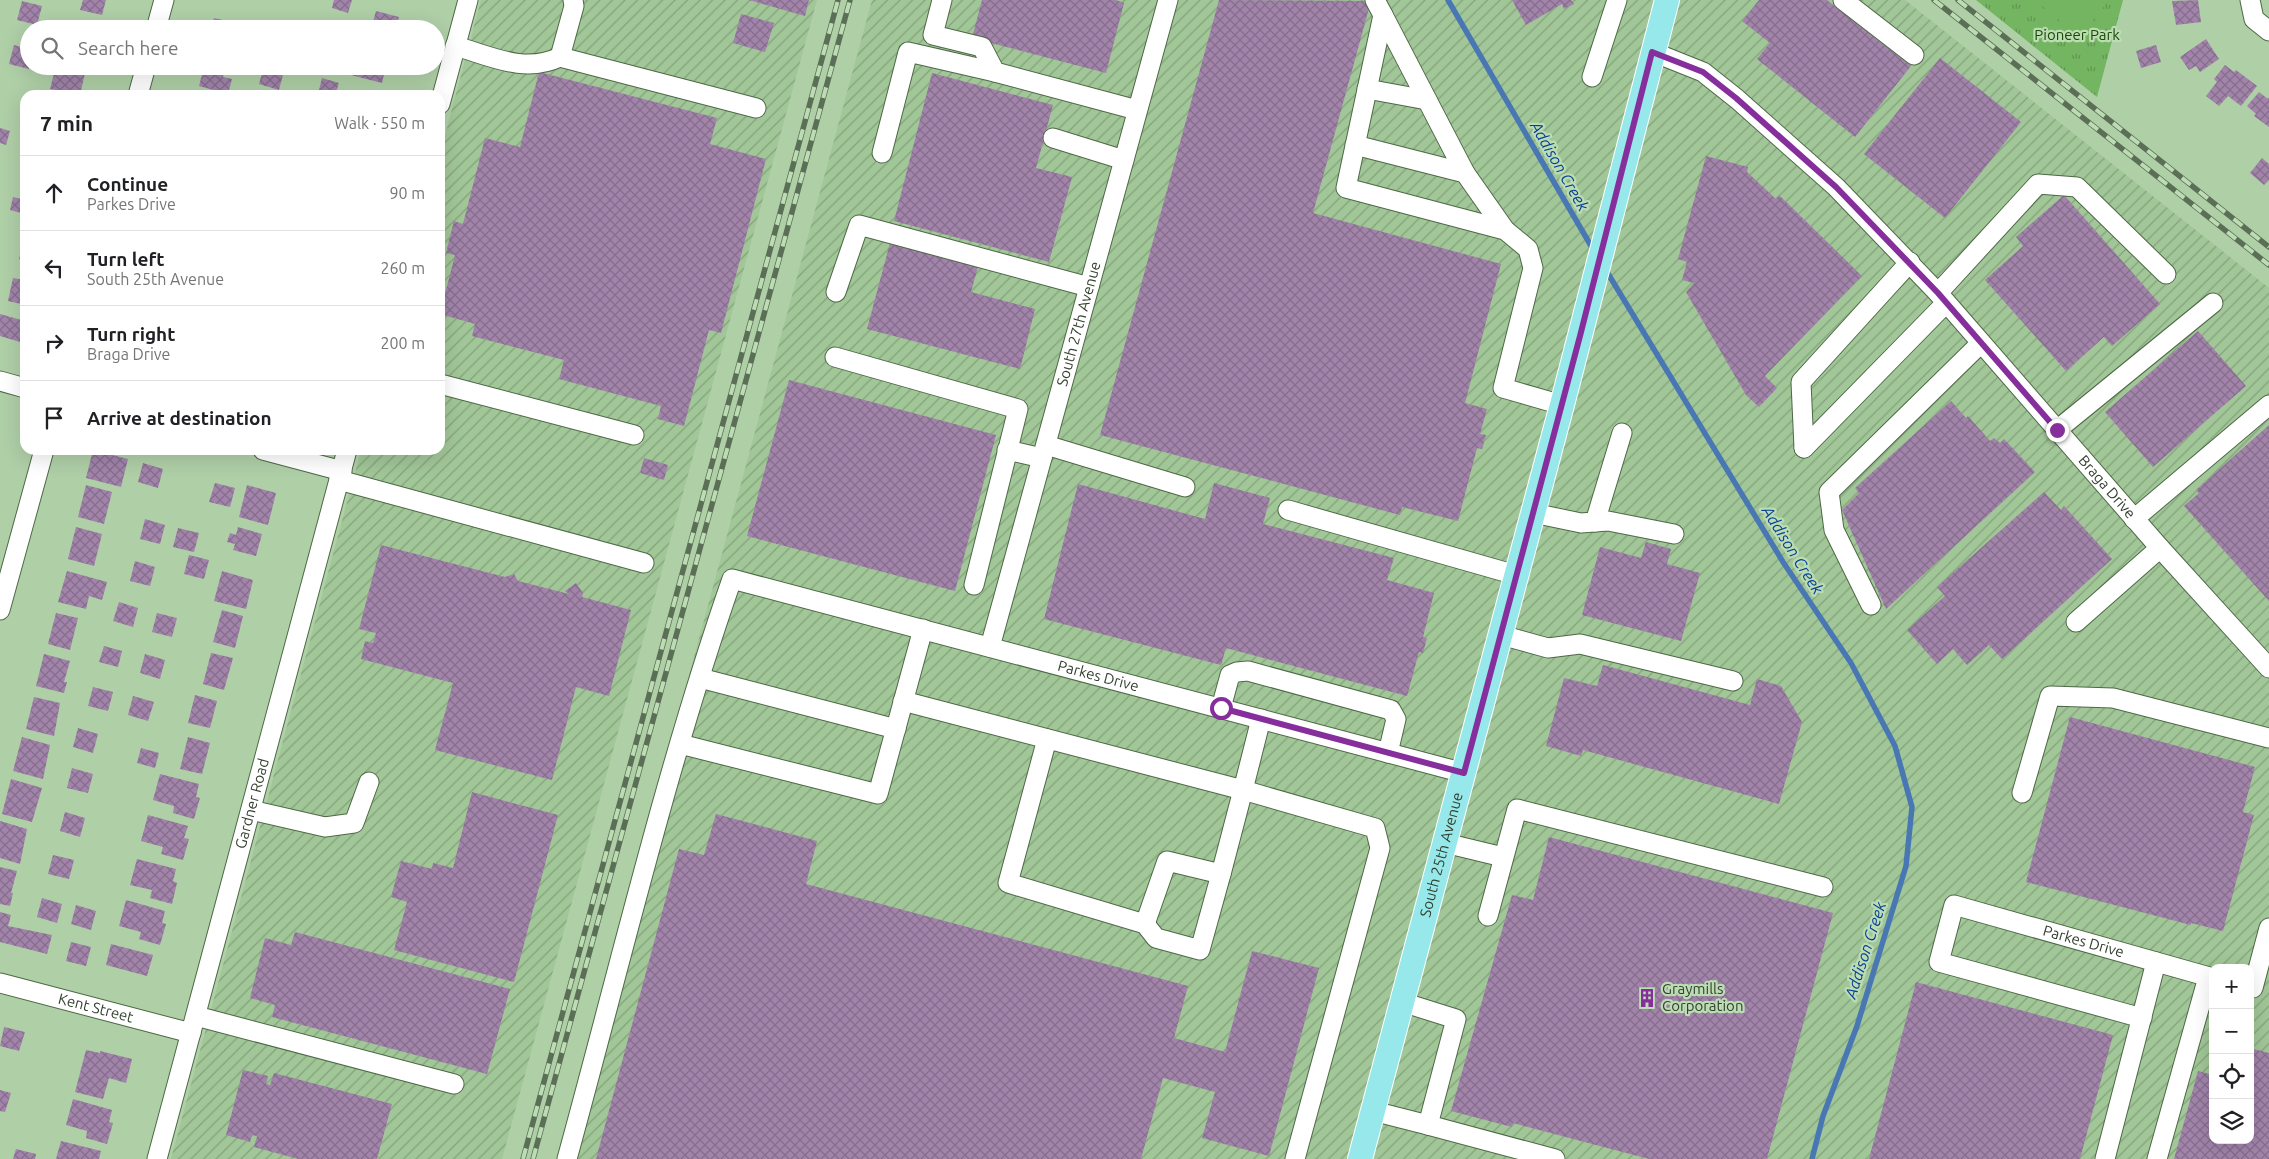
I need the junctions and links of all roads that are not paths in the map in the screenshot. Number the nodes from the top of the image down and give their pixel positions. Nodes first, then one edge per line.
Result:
1 (164, 0) edge
2 (468, 0) edge
3 (573, 0) edge
4 (942, 0) edge
5 (1168, 0) edge
6 (1617, 0) edge
7 (1667, 0) edge
8 (1843, 0) edge
9 (2250, 0) edge
10 (1379, 8) edge
11 (158, 20) edge
12 (2269, 31) edge
13 (456, 46) junction
14 (1652, 52) junction
15 (1914, 55) dead end
16 (560, 57) junction
17 (995, 72) junction
18 (144, 75) edge
19 (1592, 77) dead end
20 (1367, 89) junction
21 (139, 90) edge
22 (444, 90) edge
23 (1427, 100) junction
24 (756, 108) dead end
25 (1138, 110) junction
26 (1053, 138) dead end
27 (1355, 145) junction
28 (882, 153) dead end
29 (1124, 160) junction
30 (1465, 173) junction
31 (1506, 230) junction
32 (1910, 262) junction
33 (2166, 274) dead end
34 (1089, 287) junction
35 (836, 292) dead end
36 (1942, 298) junction
37 (2213, 303) dead end
38 (1981, 343) junction
39 (835, 357) dead end
40 (0, 381) edge
41 (445, 385) edge
42 (20, 387) edge
43 (1562, 405) junction
44 (2269, 405) edge
45 (2057, 430) junction
46 (1622, 433) dead end
47 (634, 435) dead end
48 (1008, 450) junction
49 (1044, 452) junction
50 (43, 455) edge
51 (278, 455) edge
52 (346, 455) edge
53 (340, 475) junction
54 (1185, 487) dead end
55 (1288, 510) dead end
56 (1533, 513) junction
57 (2134, 519) junction
58 (1595, 522) junction
59 (1674, 534) dead end
60 (2160, 548) junction
61 (644, 563) dead end
62 (1516, 575) junction
63 (974, 585) dead end
64 (1871, 605) dead end
65 (0, 610) edge
66 (2076, 622) dead end
67 (923, 629) junction
68 (1501, 635) junction
69 (990, 647) junction
70 (2269, 667) edge
71 (700, 678) junction
72 (1733, 681) dead end
73 (903, 701) junction
74 (1221, 708) junction
75 (1261, 719) junction
76 (896, 729) junction
77 (2269, 738) edge
78 (1047, 739) junction
79 (680, 744) junction
80 (1388, 753) junction
81 (1464, 773) junction
82 (369, 782) dead end
83 (1243, 790) junction
84 (2022, 793) dead end
85 (251, 810) junction
86 (1445, 843) junction
87 (1503, 857) junction
88 (1220, 874) junction
89 (1823, 887) dead end
90 (1488, 916) dead end
91 (1145, 924) junction
92 (2269, 928) edge
93 (2156, 962) junction
94 (2209, 977) edge
95 (2209, 980) edge
96 (0, 983) edge
97 (2257, 990) edge
98 (1402, 1002) junction
99 (2142, 1018) junction
100 (193, 1024) junction
101 (454, 1084) dead end
102 (1372, 1111) junction
103 (1428, 1125) junction
104 (157, 1159) edge
105 (567, 1159) edge
106 (1295, 1159) edge
107 (1360, 1159) edge
108 (1555, 1159) edge
109 (2104, 1159) edge
110 (2157, 1159) edge

1 - 11 street
2 - 13 street
3 - 16 street
4 - 17 street
5 - 25 street, South 27th Avenue
6 - 19 street
7 - 14 main road, South 25th Avenue
8 - 15 street
9 - 12 street
10 - 20 street
10 - 23 street
13 - 16 street
13 - 22 street
14 - 32 street, Braga Drive
14 - 43 main road, South 25th Avenue
16 - 24 street
17 - 25 street
17 - 28 street
18 - 21 street
20 - 23 street
20 - 27 street
23 - 30 street
25 - 29 street, South 27th Avenue
26 - 29 street
27 - 30 street
27 - 31 street
29 - 34 street, South 27th Avenue
30 - 31 street
31 - 43 street
32 - 36 street, Braga Drive
32 - 36 street
33 - 36 street
34 - 35 street
34 - 49 street, South 27th Avenue
36 - 38 street, Braga Drive
37 - 45 street
38 - 45 street, Braga Drive
38 - 64 street
39 - 48 street
40 - 42 street
41 - 47 street
43 - 56 main road, South 25th Avenue
44 - 57 street
45 - 57 street, Braga Drive
46 - 58 street
48 - 49 street
48 - 63 street
49 - 54 street
49 - 69 street, South 27th Avenue
50 - 65 street
51 - 53 street
52 - 53 street, Gardner Road
53 - 61 street
53 - 85 street, Gardner Road
55 - 62 street
56 - 58 street
56 - 62 main road, South 25th Avenue
57 - 60 street, Braga Drive
58 - 59 street
60 - 66 street
60 - 70 street, Braga Drive
62 - 68 main road, South 25th Avenue
67 - 69 street, Parkes Drive
67 - 71 street, Parkes Drive
67 - 73 street
68 - 72 street
68 - 81 main road, South 25th Avenue
69 - 74 street, Parkes Drive
71 - 76 street
71 - 79 street
73 - 76 street
73 - 78 street
74 - 75 street, Parkes Drive
74 - 80 street
75 - 80 street, Parkes Drive
75 - 83 street
76 - 79 street
77 - 84 street
78 - 83 street
78 - 91 street
79 - 105 street
80 - 81 street, Parkes Drive
81 - 86 main road, South 25th Avenue
82 - 85 street
83 - 88 street
83 - 106 street
85 - 100 street, Gardner Road
86 - 87 street
86 - 98 main road, South 25th Avenue
87 - 89 street
87 - 90 street
88 - 91 street
88 - 91 street
92 - 97 street
93 - 94 street, Parkes Drive
93 - 99 street
93 - 99 street, Parkes Drive
95 - 110 street
96 - 100 street, Kent Street
98 - 102 main road, South 25th Avenue
98 - 103 street
99 - 109 street
100 - 101 street, Kent Street
100 - 104 street, Gardner Road
102 - 103 street
102 - 107 main road, South 25th Avenue
103 - 108 street

